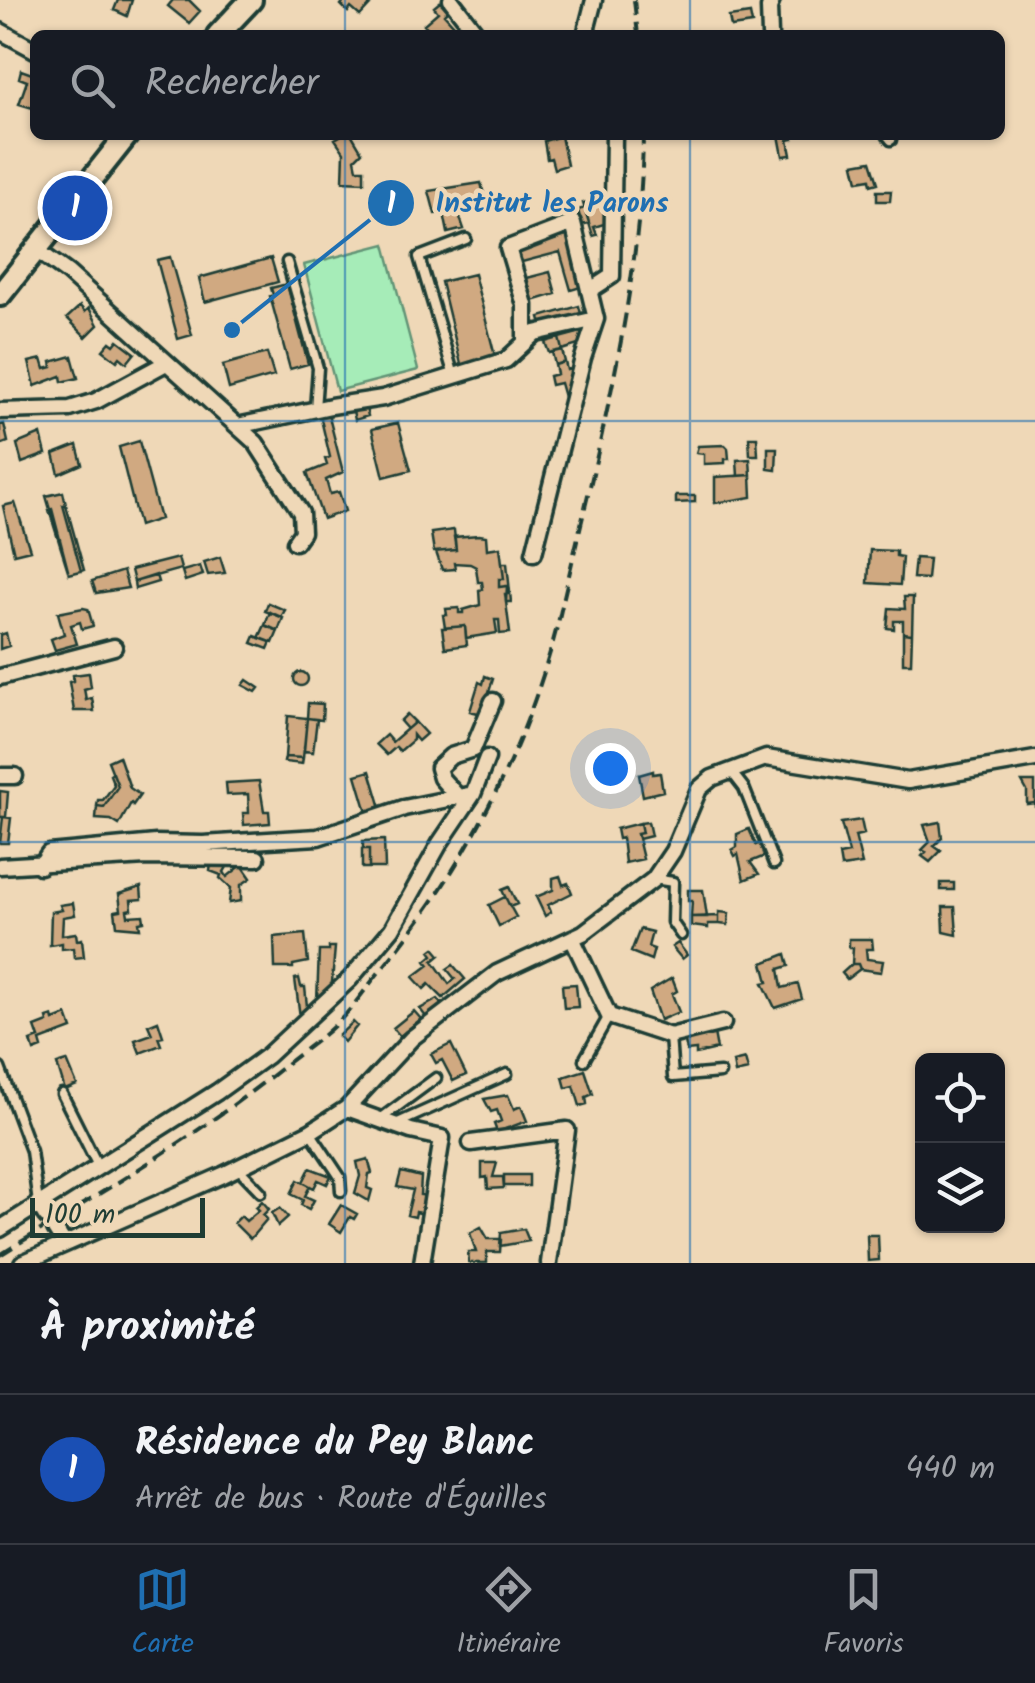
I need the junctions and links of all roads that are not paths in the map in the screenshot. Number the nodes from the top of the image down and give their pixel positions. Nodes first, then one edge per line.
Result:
1 (251, 0) edge
2 (452, 0) edge
3 (594, 0) edge
4 (772, 0) edge
5 (223, 30) edge
6 (474, 30) edge
7 (586, 30) edge
8 (770, 30) edge
9 (0, 31) edge
10 (30, 47) edge
11 (123, 140) edge
12 (614, 140) edge
13 (466, 239) dead end
14 (35, 249) junction
15 (288, 262) dead end
16 (589, 291) junction
17 (0, 296) edge
18 (596, 319) junction
19 (525, 342) junction
20 (166, 363) junction
21 (454, 376) junction
22 (314, 409) junction
23 (0, 411) edge
24 (237, 426) junction
25 (295, 542) dead end
26 (534, 553) dead end
27 (114, 647) dead end
28 (0, 677) edge
29 (493, 701) dead end
30 (487, 758) dead end
31 (1035, 759) edge
32 (730, 770) junction
33 (465, 796) junction
34 (257, 858) dead end
35 (774, 864) dead end
36 (0, 866) edge
37 (40, 866) junction
38 (654, 880) junction
39 (681, 934) dead end
40 (572, 938) junction
41 (608, 1016) junction
42 (723, 1022) dead end
43 (670, 1036) junction
44 (584, 1060) dead end
45 (0, 1068) edge
46 (720, 1073) dead end
47 (506, 1074) dead end
48 (436, 1078) dead end
49 (62, 1094) dead end
50 (347, 1108) junction
51 (386, 1122) junction
52 (310, 1132) junction
53 (471, 1143) dead end
54 (98, 1166) junction
55 (236, 1167) junction
56 (341, 1191) dead end
57 (262, 1192) dead end
58 (46, 1216) junction
59 (0, 1229) edge
60 (64, 1243) junction
61 (22, 1263) edge
62 (422, 1263) edge
63 (549, 1263) edge

1 - 5 street
2 - 6 street
3 - 7 street
4 - 8 street
9 - 10 street
11 - 14 street
12 - 16 street
13 - 21 lane
14 - 17 street
14 - 20 street
15 - 22 lane
16 - 18 street
16 - 19 street
18 - 19 street
18 - 26 street
19 - 21 street
20 - 23 street
20 - 24 street
21 - 22 street
22 - 24 street
24 - 25 street
27 - 28 street
29 - 33 street
30 - 33 street
31 - 32 street
32 - 35 lane
32 - 38 street
33 - 37 street
33 - 54 street
34 - 37 street
36 - 37 street
38 - 39 lane
38 - 40 street
40 - 41 street
40 - 50 street
41 - 43 street
41 - 44 lane
42 - 43 street
43 - 46 lane
45 - 58 lane
47 - 51 lane
48 - 51 lane
49 - 54 lane
50 - 51 street
50 - 52 street
51 - 62 street
52 - 55 street
52 - 56 lane
53 - 63 street
54 - 58 street
55 - 57 lane
55 - 60 street
58 - 59 street
58 - 60 street
60 - 61 street

